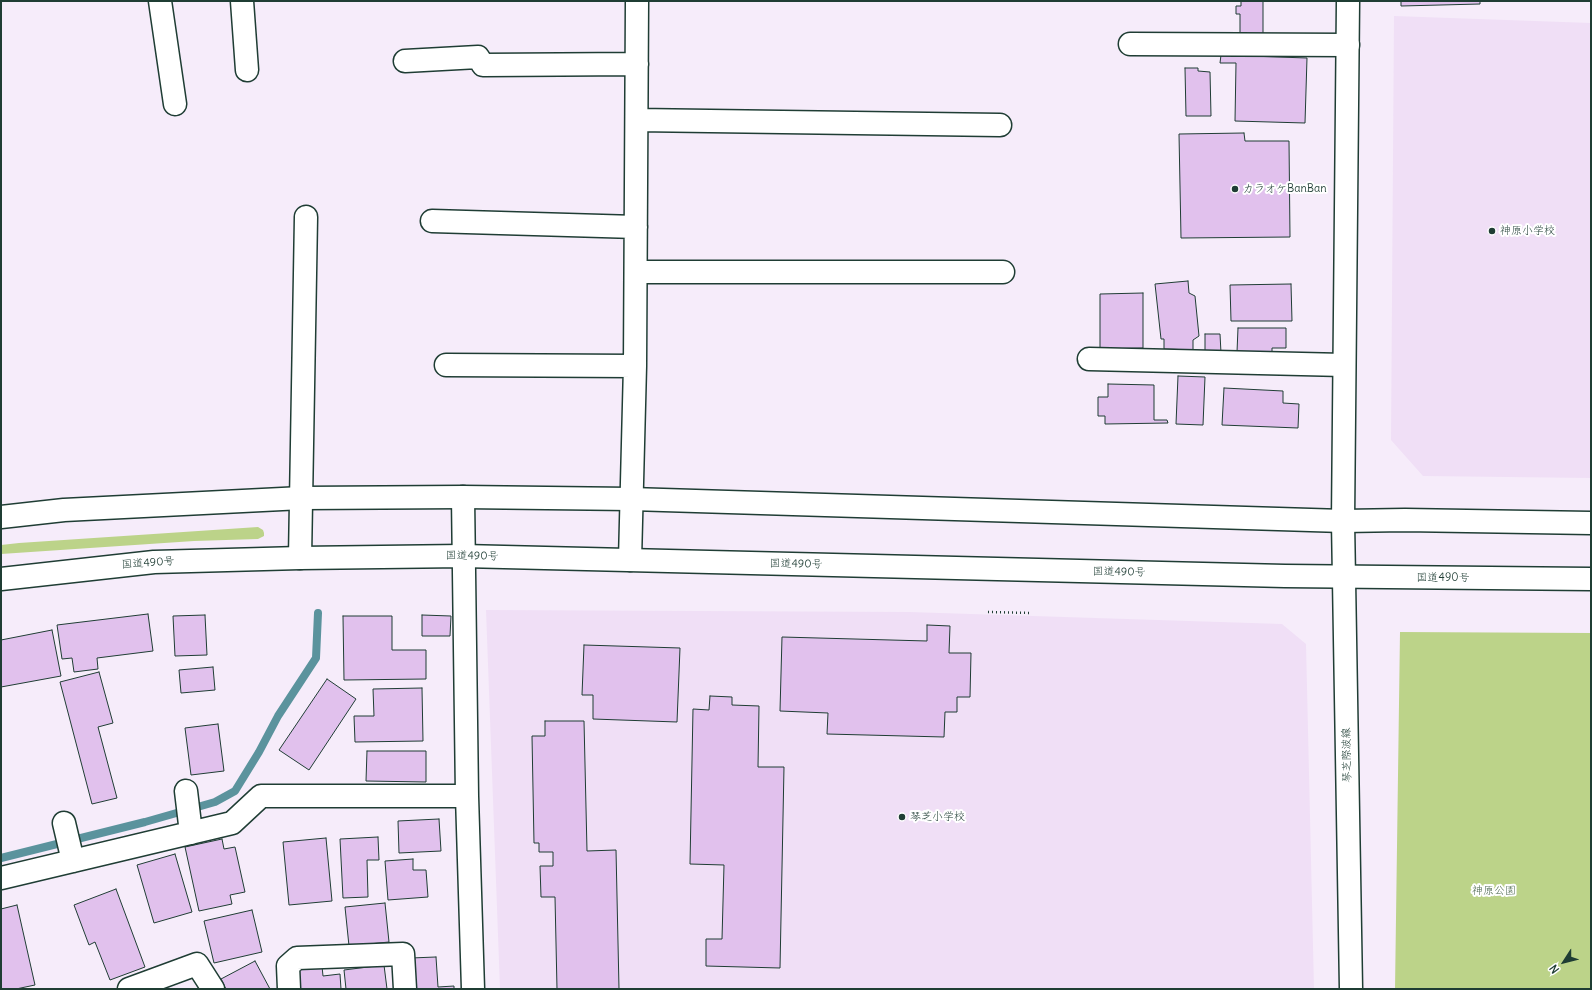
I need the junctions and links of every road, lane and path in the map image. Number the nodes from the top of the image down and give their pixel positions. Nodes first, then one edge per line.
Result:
1 (160, 1) edge
2 (242, 1) edge
3 (637, 1) edge
4 (1348, 1) edge
5 (1130, 44) dead end
6 (1348, 45) junction
7 (405, 61) dead end
8 (637, 64) junction
9 (247, 70) dead end
10 (175, 104) dead end
11 (637, 120) junction
12 (1000, 125) dead end
13 (306, 217) dead end
14 (432, 221) dead end
15 (636, 227) junction
16 (636, 272) junction
17 (1003, 272) dead end
18 (1089, 359) dead end
19 (446, 365) dead end
20 (1344, 365) junction
21 (635, 366) junction
22 (463, 497) junction
23 (302, 498) junction
24 (631, 499) junction
25 (1, 517) edge
26 (1343, 521) junction
27 (1591, 523) edge
28 (463, 556) junction
29 (300, 558) junction
30 (630, 560) junction
31 (1343, 576) junction
32 (1, 579) edge
33 (1591, 579) edge
34 (988, 612) dead end
35 (1031, 613) dead end
36 (186, 791) dead end
37 (467, 796) junction
38 (64, 823) dead end
39 (191, 831) junction
40 (73, 860) junction
41 (1, 878) edge
42 (129, 989) edge
43 (213, 989) edge
44 (289, 989) edge
45 (405, 989) edge
46 (473, 989) edge
47 (1351, 989) edge

1 - 10 main road
2 - 9 main road
3 - 8 main road
4 - 6 main road, 琴芝際波線
5 - 6 main road
6 - 20 main road, 琴芝際波線
7 - 8 main road
8 - 11 main road
11 - 12 main road
11 - 15 main road
13 - 23 main road
14 - 15 main road
15 - 16 main road
16 - 17 main road
16 - 21 main road
18 - 20 main road
19 - 21 main road
20 - 26 main road, 琴芝際波線
21 - 24 main road
22 - 23 main road
22 - 24 main road
22 - 28 main road
23 - 25 main road
23 - 29 main road
24 - 26 main road
24 - 30 main road
26 - 27 main road
26 - 31 main road, 琴芝際波線
28 - 29 main road, 国道490号
28 - 30 main road, 国道490号
28 - 37 main road
29 - 32 main road, 国道490号
30 - 31 main road, 国道490号
31 - 33 main road, 国道490号
31 - 47 main road, 琴芝際波線
34 - 35 path
36 - 39 main road
37 - 39 main road
37 - 46 main road
38 - 40 main road
39 - 40 main road
40 - 41 main road
42 - 43 main road
44 - 45 main road

